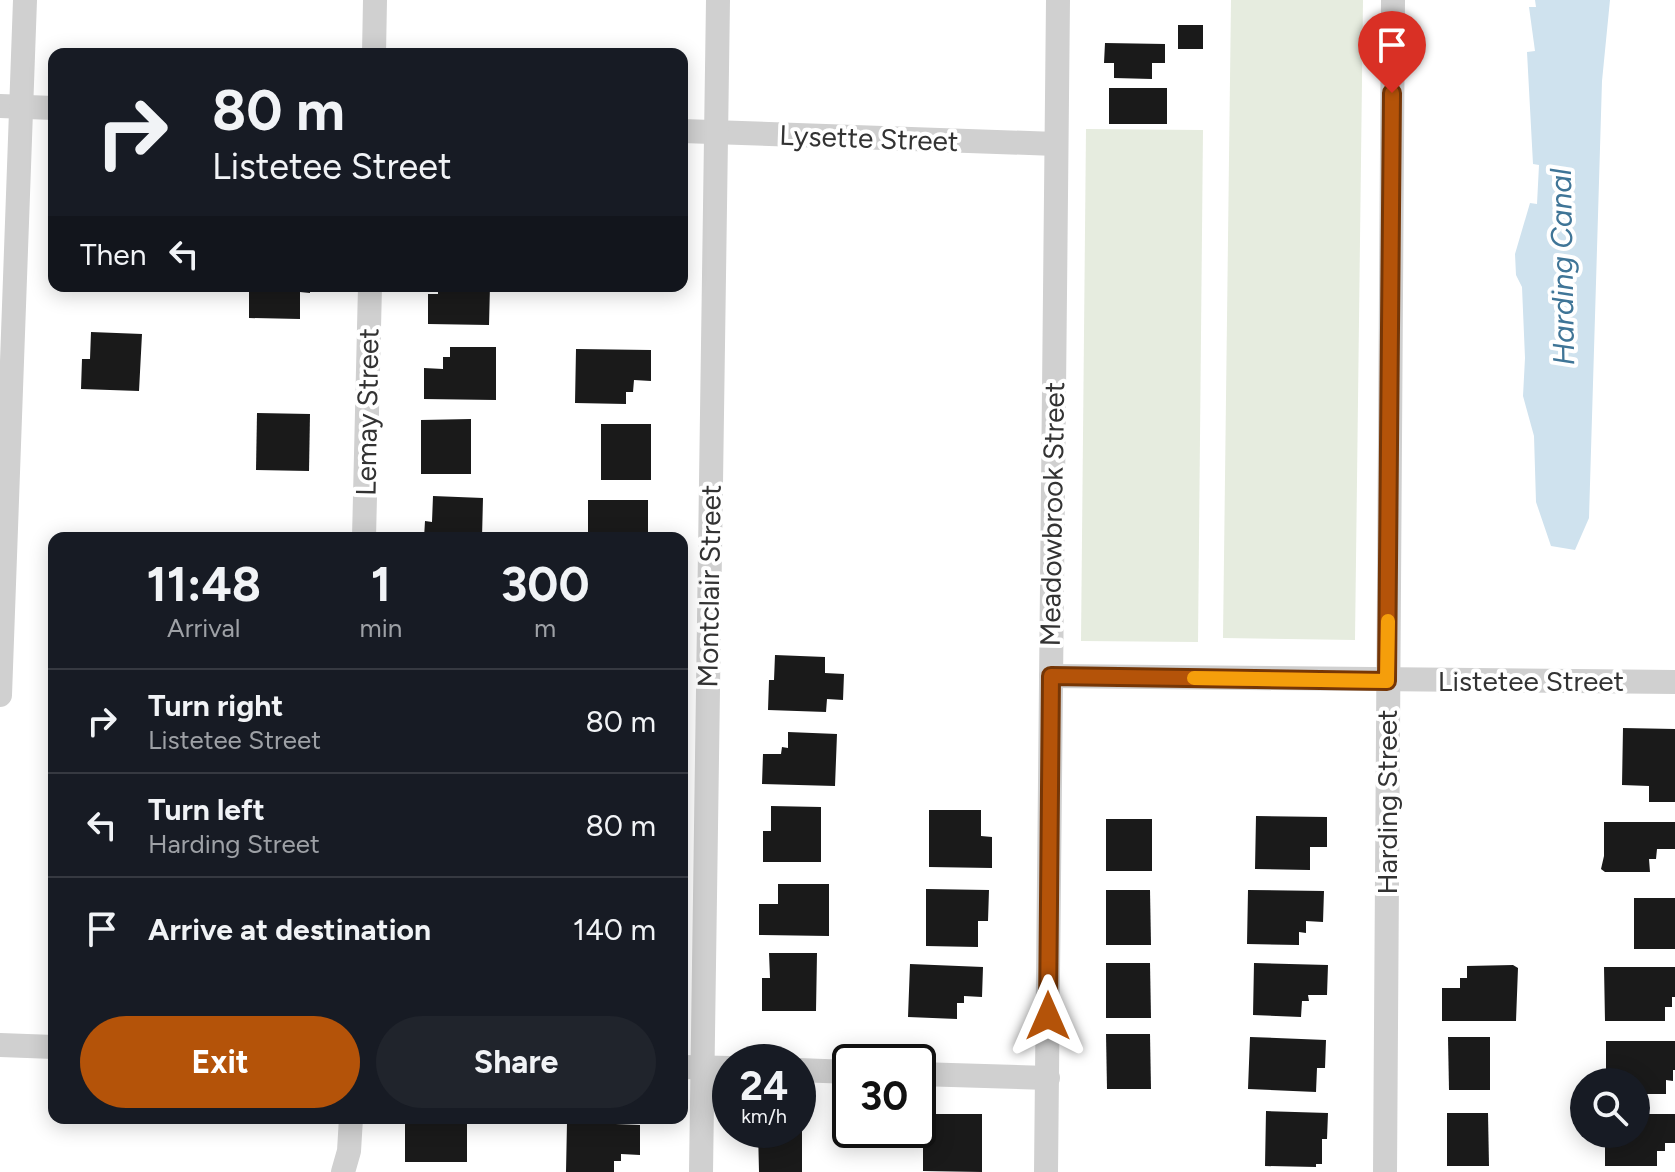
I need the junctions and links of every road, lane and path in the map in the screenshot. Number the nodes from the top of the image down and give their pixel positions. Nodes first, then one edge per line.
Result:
1 (25, 0) edge
2 (375, 0) edge
3 (718, 0) edge
4 (1058, 0) edge
5 (1393, 0) edge
6 (374, 48) edge
7 (10, 106) edge
8 (48, 108) edge
9 (688, 131) edge
10 (715, 132) junction
11 (1056, 144) junction
12 (370, 292) edge
13 (364, 532) edge
14 (1051, 676) junction
15 (1387, 681) junction
16 (1675, 682) edge
17 (0, 695) edge
18 (0, 1045) edge
19 (48, 1047) edge
20 (693, 1067) edge
21 (936, 1075) edge
22 (1048, 1078) junction
23 (350, 1124) edge
24 (346, 1161) edge
25 (701, 1172) edge
26 (1046, 1172) edge
27 (1385, 1172) edge

1 - 7 street
2 - 6 street
3 - 10 street, Montclair Street
4 - 11 street, Meadowbrook Street
5 - 15 street, Harding Street
7 - 8 street
7 - 17 street
9 - 10 street, Lysette Street
10 - 11 street, Lysette Street
10 - 20 street, Montclair Street
11 - 14 street, Meadowbrook Street
12 - 13 street, Lemay Street
14 - 15 street, Listetee Street
14 - 22 street, Meadowbrook Street
15 - 16 street, Listetee Street
15 - 27 street, Harding Street
18 - 19 street
20 - 25 street, Montclair Street
21 - 22 street
22 - 26 street, Meadowbrook Street
23 - 24 street

